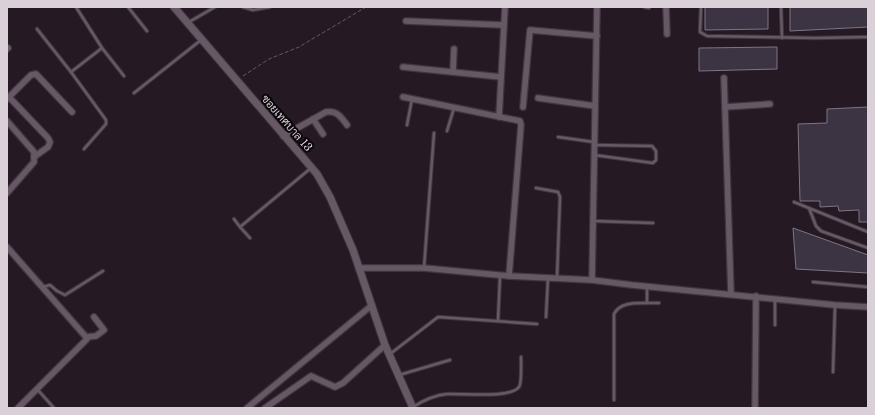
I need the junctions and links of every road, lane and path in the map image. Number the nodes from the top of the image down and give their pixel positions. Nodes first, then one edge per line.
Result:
1 (76, 7) edge
2 (128, 7) edge
3 (215, 7) edge
4 (243, 7) edge
5 (270, 7) edge
6 (366, 7) edge
7 (505, 7) edge
8 (598, 7) edge
9 (644, 7) edge
10 (666, 7) edge
11 (701, 7) edge
12 (781, 7) edge
13 (177, 8) edge
14 (649, 8) edge
15 (406, 21) dead end
16 (187, 24) junction
17 (504, 25) junction
18 (37, 29) dead end
19 (147, 31) dead end
20 (667, 34) dead end
21 (597, 36) junction
22 (868, 36) edge
23 (782, 38) junction
24 (201, 39) junction
25 (102, 48) junction
26 (454, 49) dead end
27 (403, 67) dead end
28 (71, 72) junction
29 (453, 72) junction
30 (124, 76) dead end
31 (501, 77) junction
32 (724, 78) dead end
33 (235, 80) junction
34 (134, 92) dead end
35 (403, 97) dead end
36 (8, 98) edge
37 (412, 98) junction
38 (538, 98) dead end
39 (770, 104) dead end
40 (595, 106) junction
41 (454, 107) junction
42 (523, 107) dead end
43 (725, 107) junction
44 (72, 112) dead end
45 (499, 117) junction
46 (313, 119) junction
47 (7, 120) edge
48 (347, 125) dead end
49 (407, 126) dead end
50 (447, 131) dead end
51 (434, 133) dead end
52 (323, 134) dead end
53 (283, 136) junction
54 (558, 137) dead end
55 (594, 143) junction
56 (84, 149) dead end
57 (594, 155) junction
58 (34, 157) junction
59 (311, 168) junction
60 (536, 188) dead end
61 (7, 193) edge
62 (794, 202) dead end
63 (809, 208) junction
64 (234, 219) dead end
65 (594, 221) junction
66 (653, 223) dead end
67 (240, 227) junction
68 (868, 232) edge
69 (250, 238) dead end
70 (7, 247) edge
71 (868, 248) edge
72 (359, 268) junction
73 (424, 268) junction
74 (103, 271) dead end
75 (500, 275) junction
76 (508, 276) junction
77 (548, 278) junction
78 (557, 278) junction
79 (592, 280) junction
80 (813, 282) dead end
81 (42, 287) junction
82 (647, 287) junction
83 (868, 287) edge
84 (731, 294) junction
85 (756, 296) junction
86 (775, 298) junction
87 (647, 303) junction
88 (659, 303) dead end
89 (371, 306) junction
90 (836, 306) junction
91 (868, 307) edge
92 (546, 316) dead end
93 (94, 317) dead end
94 (498, 321) junction
95 (537, 324) dead end
96 (775, 325) dead end
97 (86, 337) junction
98 (385, 345) junction
99 (389, 355) junction
100 (521, 357) dead end
101 (450, 360) dead end
102 (833, 372) dead end
103 (398, 375) junction
104 (37, 388) junction
105 (614, 400) dead end
106 (18, 408) edge
107 (54, 408) edge
108 (248, 408) edge
109 (265, 408) edge
110 (413, 408) edge
111 (755, 408) edge

1 - 25 lane
2 - 19 lane
3 - 16 lane
4 - 5 lane
6 - 33 path
7 - 17 street
8 - 21 street
9 - 14 lane
10 - 20 street
11 - 23 lane
12 - 23 lane
13 - 16 street, ซอยเทศบาล 13
15 - 17 street
16 - 24 street, ซอยเทศบาล 13
17 - 31 street
18 - 28 lane
21 - 40 street
21 - 42 street
22 - 23 lane
24 - 33 street, ซอยเทศบาล 13
24 - 34 lane
25 - 28 lane
25 - 30 lane
26 - 29 street
27 - 29 street
28 - 56 lane
29 - 31 street
31 - 45 street
32 - 43 street
33 - 53 street, ซอยเทศบาล 13
35 - 37 street
36 - 44 street
36 - 58 street
37 - 41 street
37 - 49 lane
38 - 40 street
39 - 43 street
40 - 55 street
41 - 45 street
41 - 50 lane
43 - 84 street
45 - 76 street
46 - 48 street
46 - 52 street
46 - 53 street
47 - 58 street
51 - 73 lane
53 - 59 street, ซอยเทศบาล 13
54 - 55 lane
55 - 57 street
55 - 57 lane
57 - 65 street
58 - 61 street
59 - 67 lane
59 - 72 street, ซอยเทศบาล 13
60 - 78 lane
62 - 63 lane
63 - 68 lane
63 - 71 lane
64 - 67 lane
65 - 66 lane
65 - 79 street
67 - 69 lane
70 - 81 street
72 - 73 street
72 - 89 street, ซอยเทศบาล 13
73 - 75 street
74 - 81 lane
75 - 76 street
75 - 94 lane
76 - 77 street
77 - 78 street
77 - 92 lane
78 - 79 street
79 - 82 street
80 - 83 lane
81 - 97 street
82 - 84 street
82 - 87 lane
84 - 85 street
85 - 86 street
85 - 111 street
86 - 90 street
86 - 96 lane
87 - 88 lane
87 - 105 lane
89 - 98 street, ซอยเทศบาล 13
89 - 108 street
90 - 91 street
90 - 102 lane
93 - 97 street
94 - 95 lane
94 - 99 lane
97 - 104 street
98 - 99 street, ซอยเทศบาล 13
98 - 109 street
99 - 103 street, ซอยเทศบาล 13
100 - 110 lane
101 - 103 lane
103 - 110 street, ซอยเทศบาล 13
104 - 106 street
104 - 107 lane

